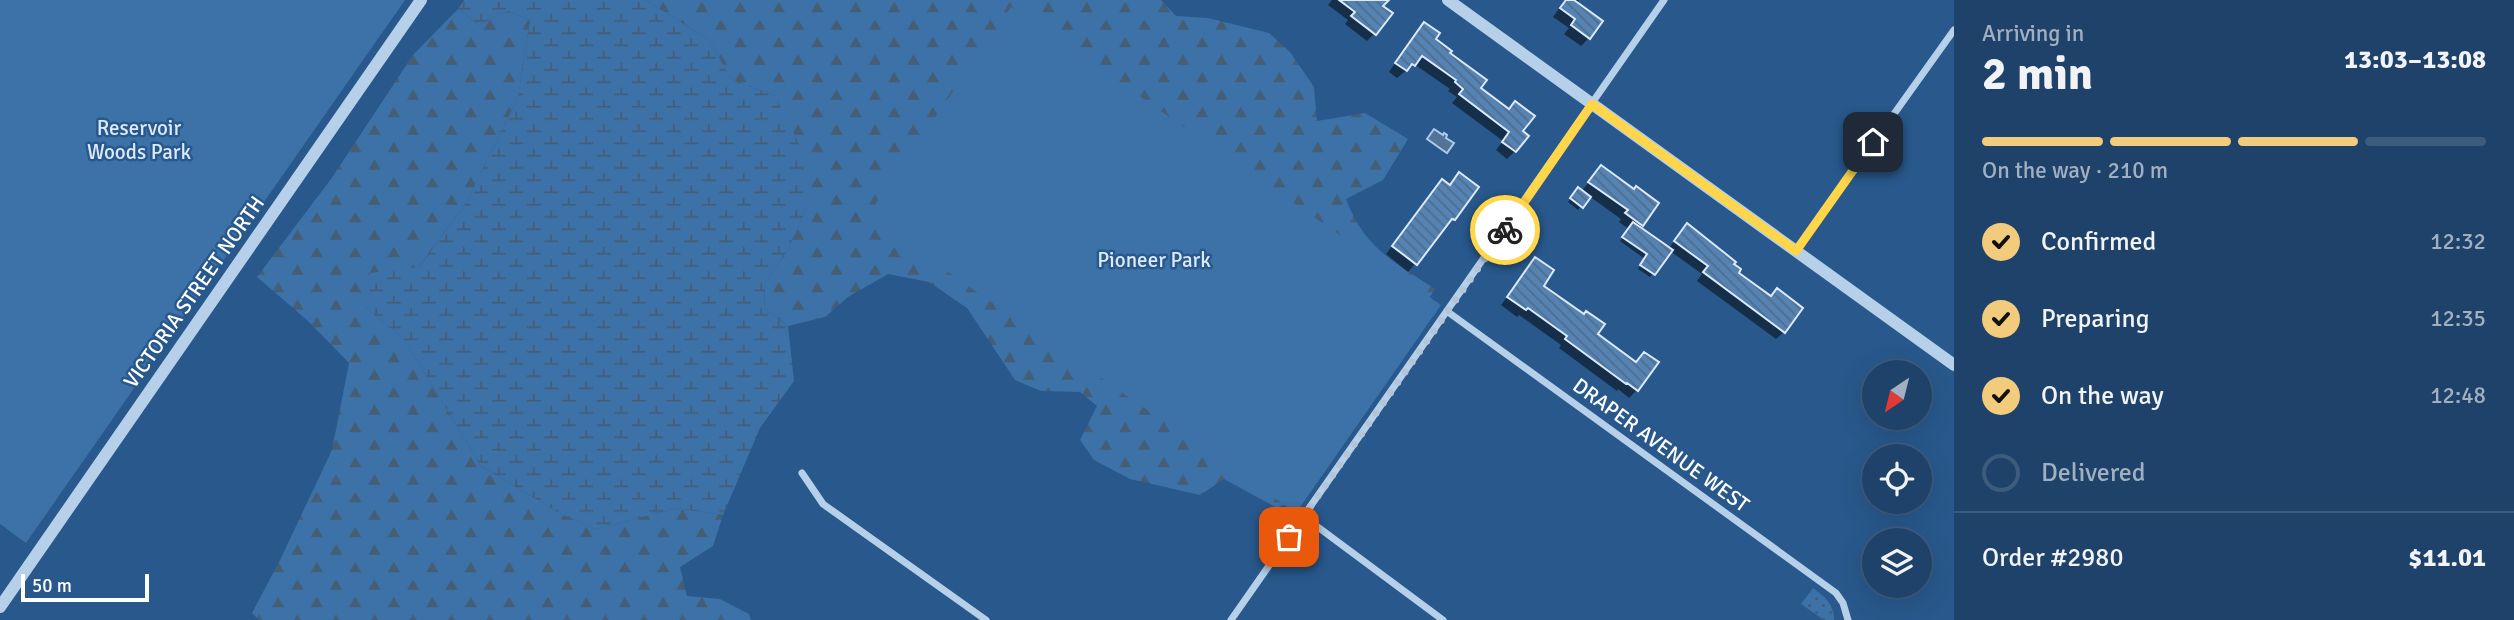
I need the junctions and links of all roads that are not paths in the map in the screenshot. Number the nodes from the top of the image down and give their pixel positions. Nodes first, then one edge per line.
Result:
1 (421, 0) edge
2 (1448, 0) edge
3 (1664, 0) edge
4 (1954, 30) edge
5 (1592, 104) junction
6 (1796, 251) junction
7 (1448, 312) junction
8 (1954, 365) edge
9 (802, 472) dead end
10 (1303, 516) junction
11 (0, 607) edge
12 (1848, 617) edge
13 (986, 620) edge
14 (1231, 620) edge
15 (1443, 620) edge

1 - 11 street, VICTORIA STREET NORTH
2 - 5 street
3 - 5 street
4 - 6 street
5 - 6 street
5 - 7 street
6 - 8 street
7 - 10 street
7 - 12 street, DRAPER AVENUE WEST
9 - 13 street
10 - 14 street
10 - 15 street

